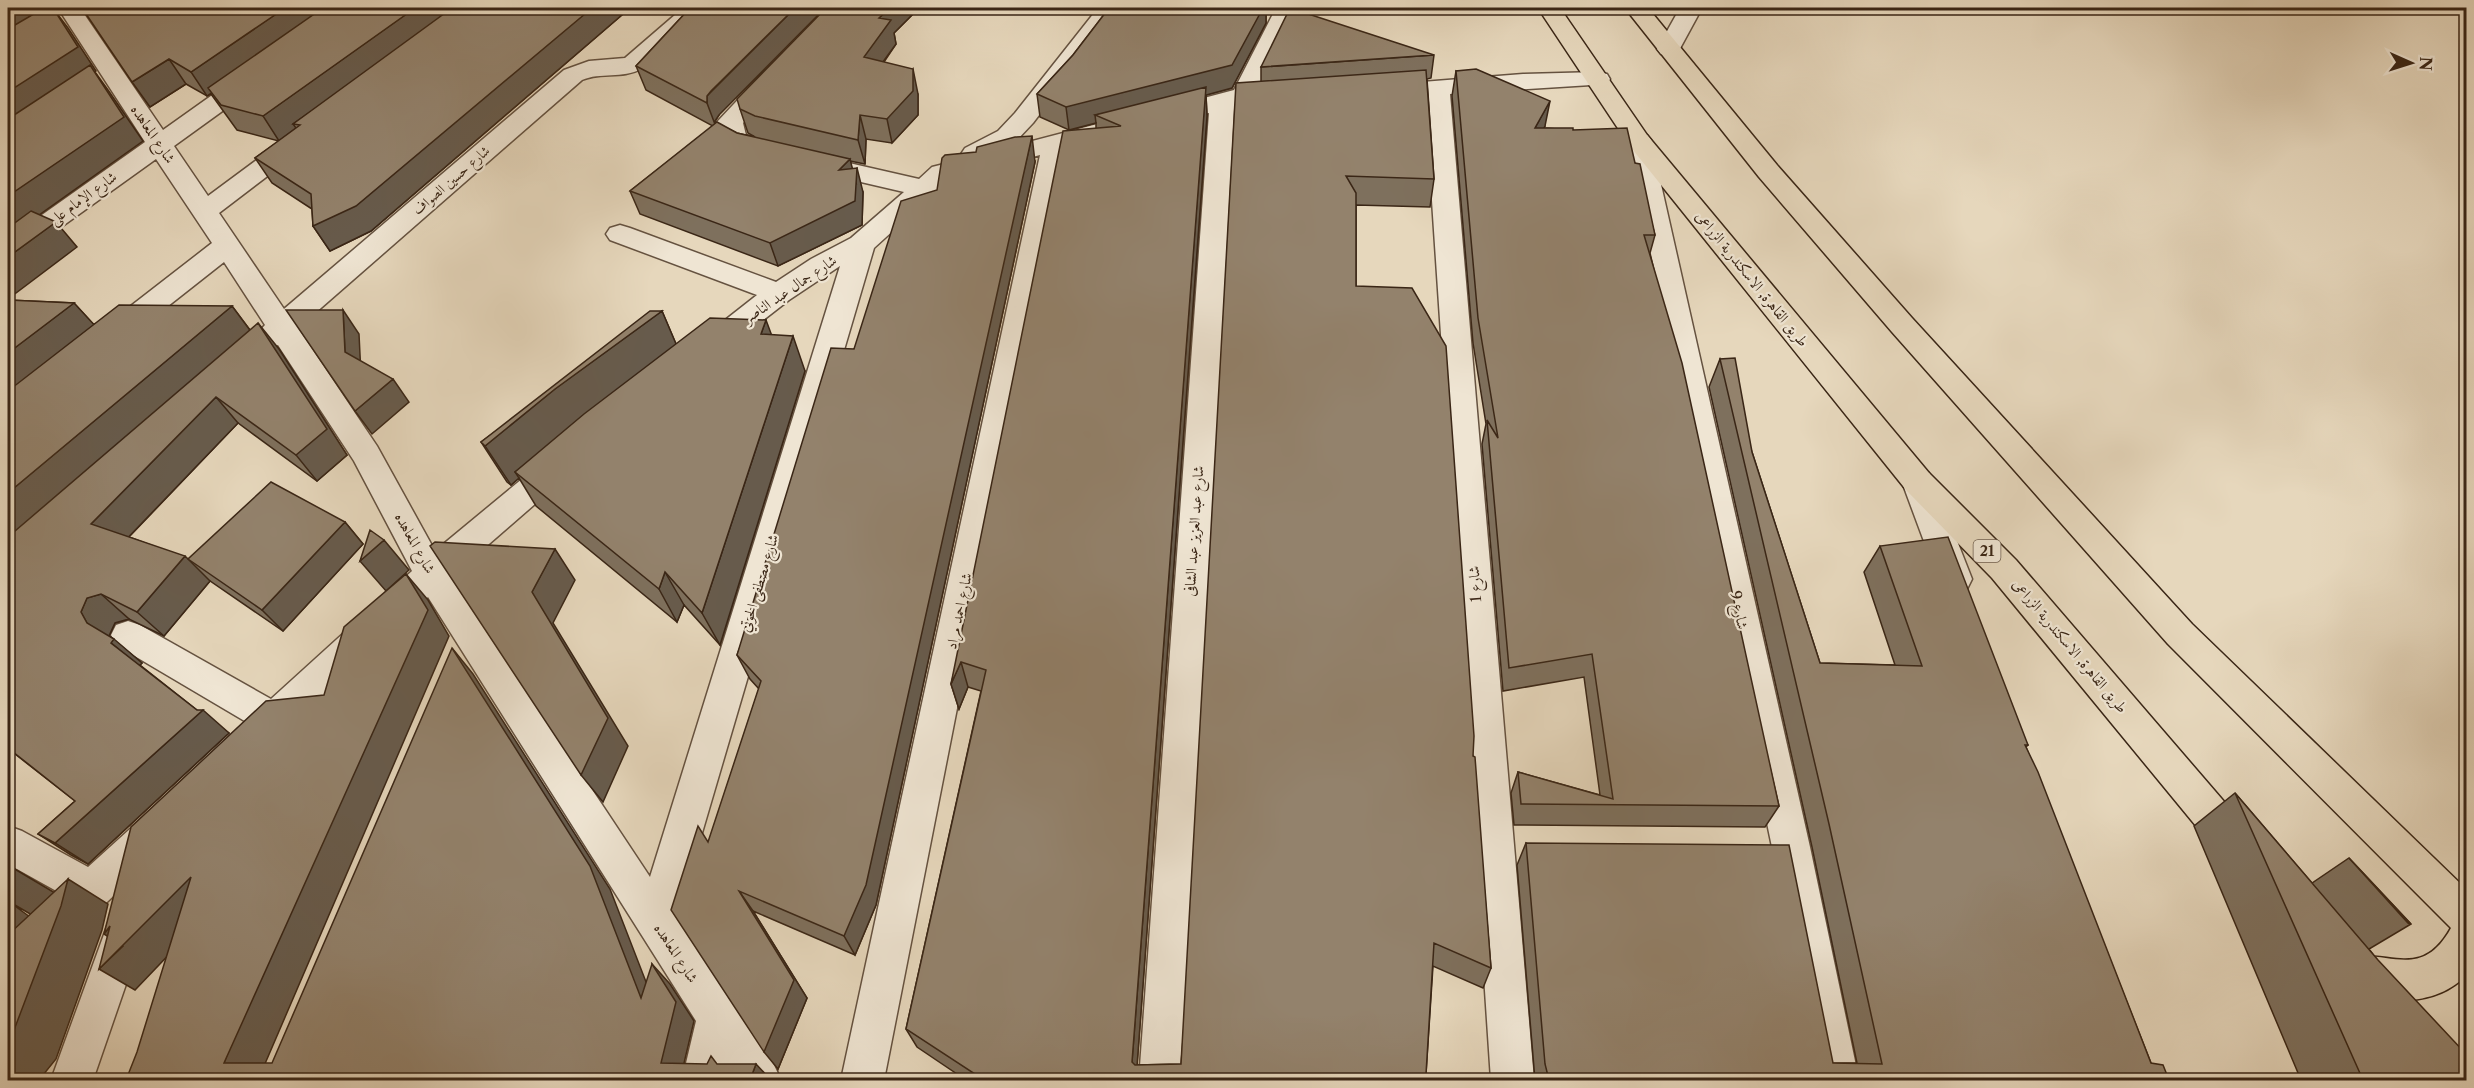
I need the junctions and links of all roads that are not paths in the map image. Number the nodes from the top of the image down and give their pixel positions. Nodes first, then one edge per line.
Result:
1 (696, 8) edge
2 (1109, 8) edge
3 (1287, 8) edge
4 (1549, 8) edge
5 (1636, 8) edge
6 (1691, 8) edge
7 (69, 13) edge
8 (1669, 49) junction
9 (785, 65) edge
10 (269, 66) edge
11 (1598, 79) junction
12 (1437, 88) junction
13 (1362, 94) edge
14 (1303, 97) edge
15 (1222, 102) junction
16 (318, 126) edge
17 (1638, 140) junction
18 (1055, 142) junction
19 (159, 144) junction
20 (932, 181) junction
21 (206, 210) junction
22 (620, 234) dead end
23 (861, 243) junction
24 (227, 245) junction
25 (8, 252) edge
26 (779, 293) junction
27 (282, 326) junction
28 (90, 353) edge
29 (249, 355) edge
30 (694, 359) edge
31 (581, 446) edge
32 (1918, 482) junction
33 (431, 574) junction
34 (1965, 605) edge
35 (128, 635) edge
36 (273, 719) junction
37 (247, 743) edge
38 (178, 809) edge
39 (144, 841) junction
40 (8, 844) edge
41 (2254, 865) edge
42 (92, 890) junction
43 (656, 922) junction
44 (2466, 927) edge
45 (8, 968) edge
46 (2375, 1006) edge
47 (718, 1018) junction
48 (72, 1080) edge
49 (702, 1080) edge
50 (759, 1080) edge
51 (863, 1080) edge
52 (1160, 1080) edge
53 (1512, 1080) edge
54 (1838, 1080) edge

1 - 27 street, شارع حسين الصواف
2 - 20 street
3 - 15 street
4 - 11 highway, طريق القاهرة, الاسكندرية الزراعى / 21
5 - 8 highway
6 - 8 street
7 - 19 street, شارع المعاهده
8 - 44 highway
9 - 20 street
10 - 19 street, شارع الإمام على
11 - 12 street
11 - 17 highway, طريق القاهرة, الاسكندرية الزراعى / 21
12 - 13 street
12 - 53 street, شارع 1
14 - 15 street, شارع جمال عبد الناصر
15 - 18 street, شارع جمال عبد الناصر
15 - 52 street, شارع عبد العزيز عبد الشافى
16 - 21 street
17 - 32 highway, طريق القاهرة, الاسكندرية الزراعى / 21
17 - 54 street, شارع 9
18 - 20 street, شارع جمال عبد الناصر
18 - 51 street, شارع احمد مراد
19 - 21 street, شارع المعاهده
19 - 25 street, شارع الإمام على
20 - 23 street, شارع جمال عبد الناصر
21 - 24 street, شارع المعاهده
22 - 26 street
23 - 26 street, شارع جمال عبد الناصر
23 - 43 street, شارع مصطفى الحوتي
24 - 27 street, شارع المعاهده
24 - 28 street
26 - 30 street, شارع جمال عبد الناصر
27 - 29 street, شارع حسين الصواف
27 - 33 street, شارع المعاهده
31 - 33 street
32 - 34 street
32 - 41 highway, طريق القاهرة, الاسكندرية الزراعى / 21
33 - 36 street
33 - 43 street, شارع المعاهده
35 - 36 street
36 - 37 street
38 - 39 street
39 - 42 street
39 - 48 street
40 - 42 street
42 - 45 street
43 - 47 street, شارع المعاهده
44 - 46 highway
47 - 49 street
47 - 50 street, شارع المعاهده

